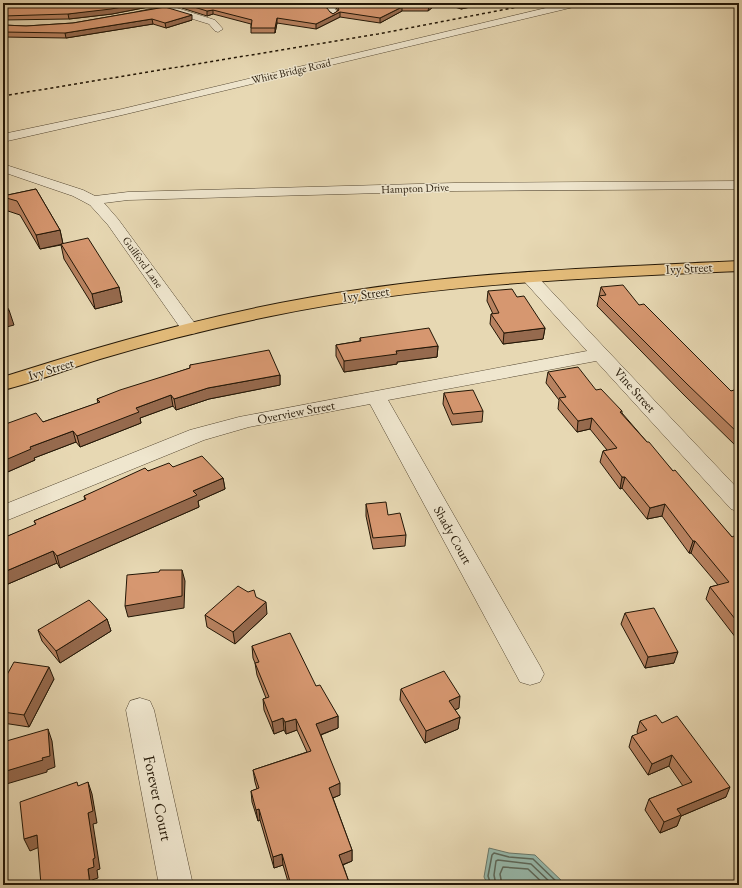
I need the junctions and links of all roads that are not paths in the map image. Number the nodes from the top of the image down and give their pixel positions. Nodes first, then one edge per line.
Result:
1 (153, 3) edge
2 (189, 3) edge
3 (310, 3) edge
4 (578, 3) edge
5 (168, 8) junction
6 (334, 14) edge
7 (128, 16) edge
8 (218, 29) dead end
9 (3, 138) edge
10 (3, 168) edge
11 (739, 185) edge
12 (91, 200) junction
13 (739, 266) edge
14 (529, 277) junction
15 (190, 329) junction
16 (602, 354) junction
17 (3, 384) edge
18 (376, 397) junction
19 (739, 504) edge
20 (3, 514) edge
21 (530, 674) dead end
22 (140, 710) dead end
23 (176, 885) edge

1 - 5 street
2 - 5 street
3 - 6 street
4 - 9 street, White Bridge Road
5 - 7 street
5 - 8 street
10 - 12 street
11 - 12 street, Hampton Drive
12 - 15 street, Guilford Lane
13 - 14 main road, Ivy Street
14 - 15 main road, Ivy Street
14 - 16 street, Vine Street
15 - 17 main road, Ivy Street
16 - 18 street, Overview Street
16 - 19 street, Vine Street
18 - 20 street, Overview Street
18 - 21 street, Shady Court
22 - 23 street, Forever Court

